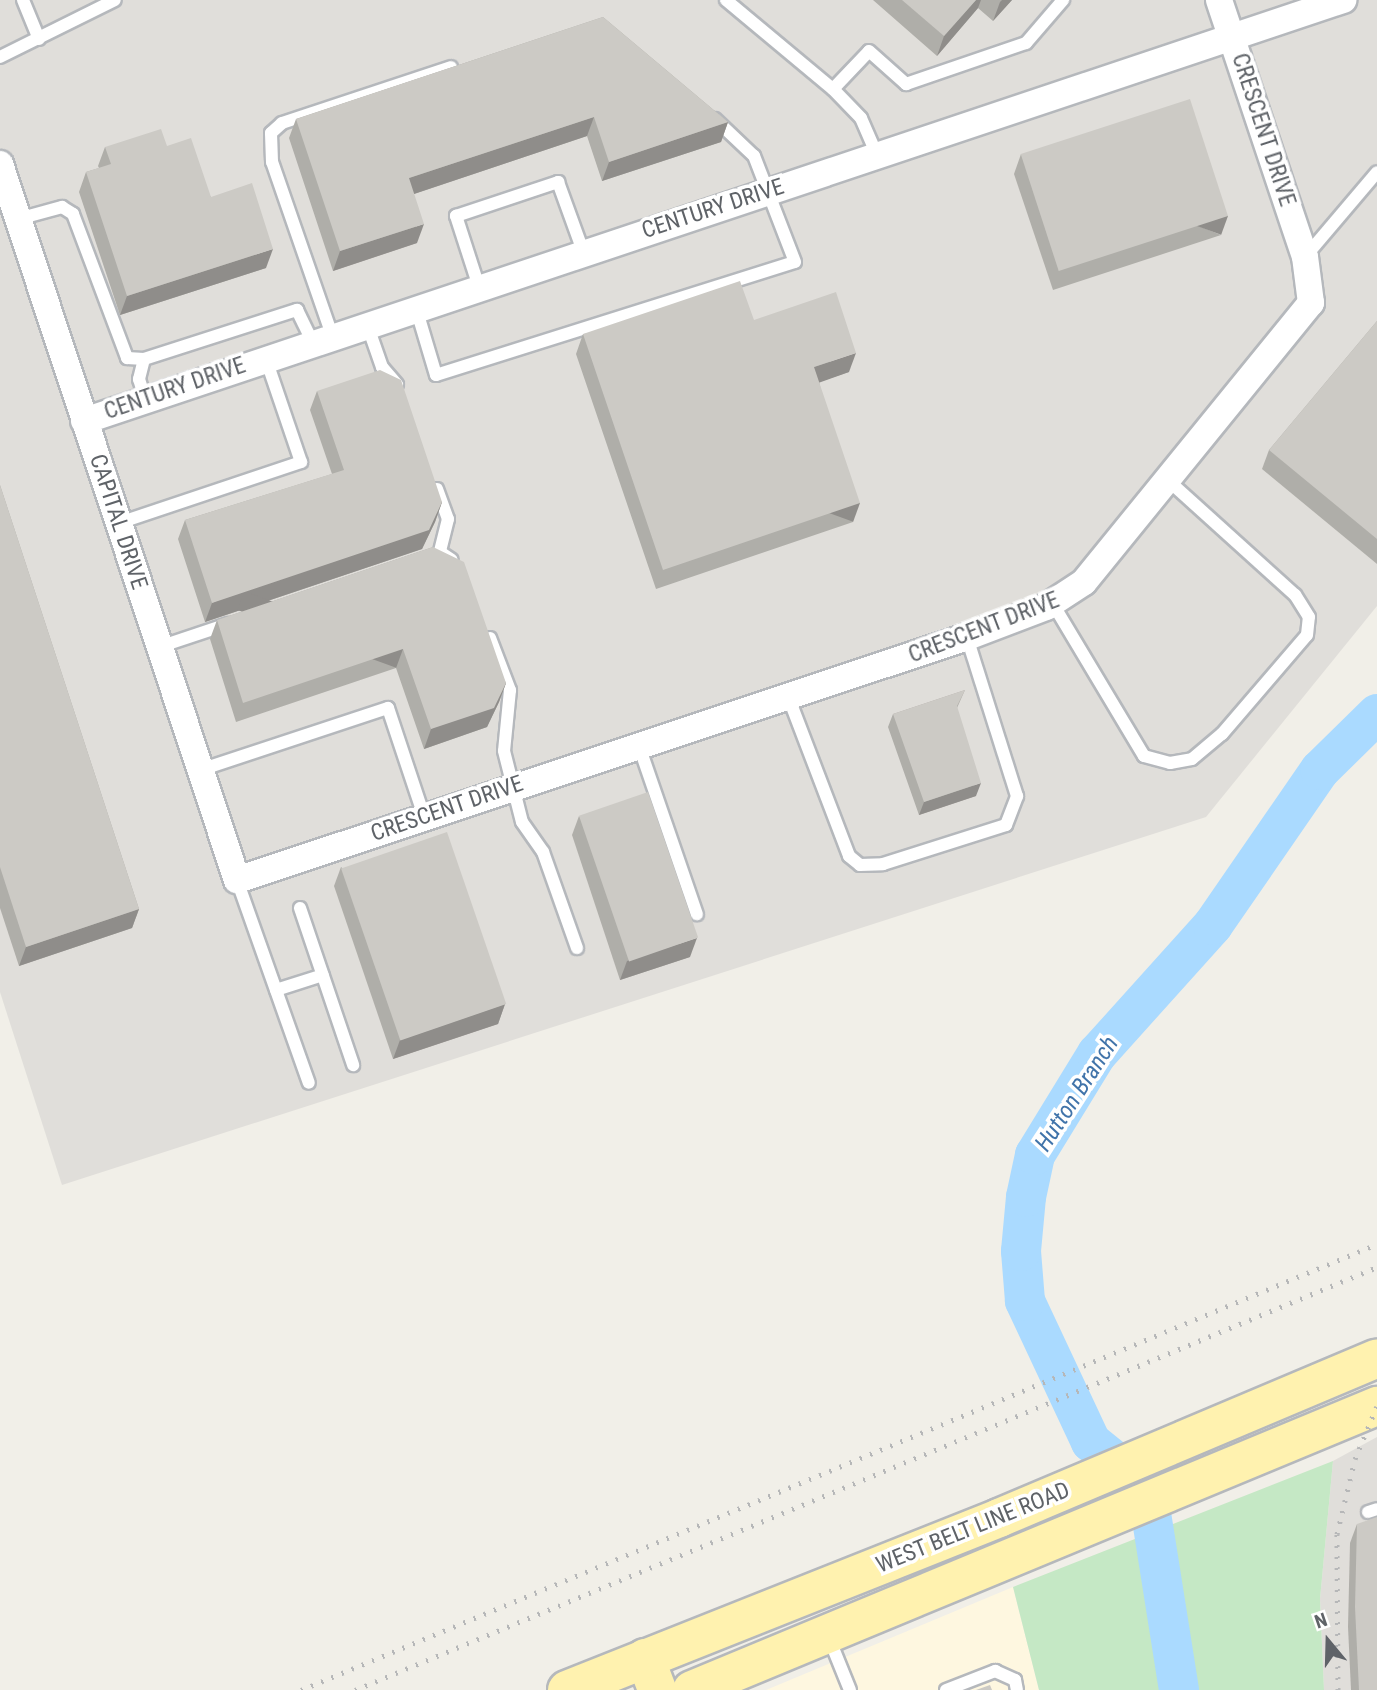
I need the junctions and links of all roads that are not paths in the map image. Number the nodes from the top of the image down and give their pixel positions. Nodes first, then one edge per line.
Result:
1 (23, 0) edge
2 (115, 0) edge
3 (726, 0) edge
4 (1063, 0) edge
5 (1219, 0) edge
6 (1343, 0) edge
7 (1232, 37) junction
8 (39, 39) junction
9 (0, 57) edge
10 (467, 62) edge
11 (833, 89) junction
12 (698, 103) edge
13 (877, 155) junction
14 (0, 164) edge
15 (1377, 172) edge
16 (769, 190) junction
17 (18, 219) junction
18 (583, 251) junction
19 (1305, 257) junction
20 (479, 287) junction
21 (416, 308) junction
22 (367, 324) junction
23 (322, 338) junction
24 (265, 358) junction
25 (144, 359) junction
26 (145, 399) junction
27 (408, 404) edge
28 (84, 421) junction
29 (430, 467) edge
30 (1169, 481) junction
31 (119, 523) junction
32 (463, 569) edge
33 (1052, 604) junction
34 (249, 617) edge
35 (482, 617) edge
36 (967, 637) junction
37 (159, 647) junction
38 (788, 696) junction
39 (639, 745) junction
40 (200, 770) junction
41 (513, 786) junction
42 (424, 816) junction
43 (236, 880) junction
44 (300, 908) dead end
45 (697, 914) dead end
46 (577, 948) dead end
47 (323, 975) junction
48 (276, 990) junction
49 (353, 1065) dead end
50 (309, 1083) dead end
51 (1377, 1358) edge
52 (1377, 1406) edge
53 (827, 1634) junction
54 (651, 1674) edge
55 (566, 1690) edge
56 (692, 1690) edge
57 (850, 1690) edge
58 (946, 1690) edge
59 (1017, 1690) edge

1 - 8 lane
2 - 8 lane
3 - 11 lane
4 - 11 lane
5 - 7 street, CRESCENT DRIVE
6 - 7 street, CENTURY DRIVE
7 - 13 street, CENTURY DRIVE
7 - 19 street, CRESCENT DRIVE
8 - 9 lane
10 - 23 lane
11 - 13 lane
12 - 16 lane
13 - 16 street, CENTURY DRIVE
14 - 17 street, CAPITAL DRIVE
15 - 19 lane
16 - 18 street, CENTURY DRIVE
16 - 21 lane
17 - 25 lane
17 - 28 street, CAPITAL DRIVE
18 - 20 street, CENTURY DRIVE
18 - 20 lane
19 - 30 street, CRESCENT DRIVE
20 - 21 street, CENTURY DRIVE
21 - 22 street, CENTURY DRIVE
22 - 23 street, CENTURY DRIVE
22 - 27 lane
23 - 24 street, CENTURY DRIVE
23 - 25 lane
24 - 26 street, CENTURY DRIVE
24 - 31 lane
25 - 26 lane
26 - 28 street, CENTURY DRIVE
28 - 31 street, CAPITAL DRIVE
29 - 32 lane
30 - 33 street, CRESCENT DRIVE
30 - 33 lane
31 - 37 street, CAPITAL DRIVE
33 - 36 street, CRESCENT DRIVE
34 - 37 lane
35 - 41 lane
36 - 38 street, CRESCENT DRIVE
36 - 38 lane
37 - 40 street, CAPITAL DRIVE
38 - 39 street, CRESCENT DRIVE
39 - 41 street, CRESCENT DRIVE
39 - 45 lane
40 - 42 lane
40 - 43 street, CAPITAL DRIVE
41 - 42 street, CRESCENT DRIVE
41 - 46 lane
42 - 43 street, CRESCENT DRIVE
43 - 48 lane
44 - 47 lane
47 - 48 lane
47 - 49 lane
48 - 50 lane
51 - 54 main road, WEST BELT LINE ROAD
52 - 53 main road, WEST BELT LINE ROAD
53 - 56 main road, WEST BELT LINE ROAD
53 - 57 lane
54 - 55 main road, WEST BELT LINE ROAD
58 - 59 lane

